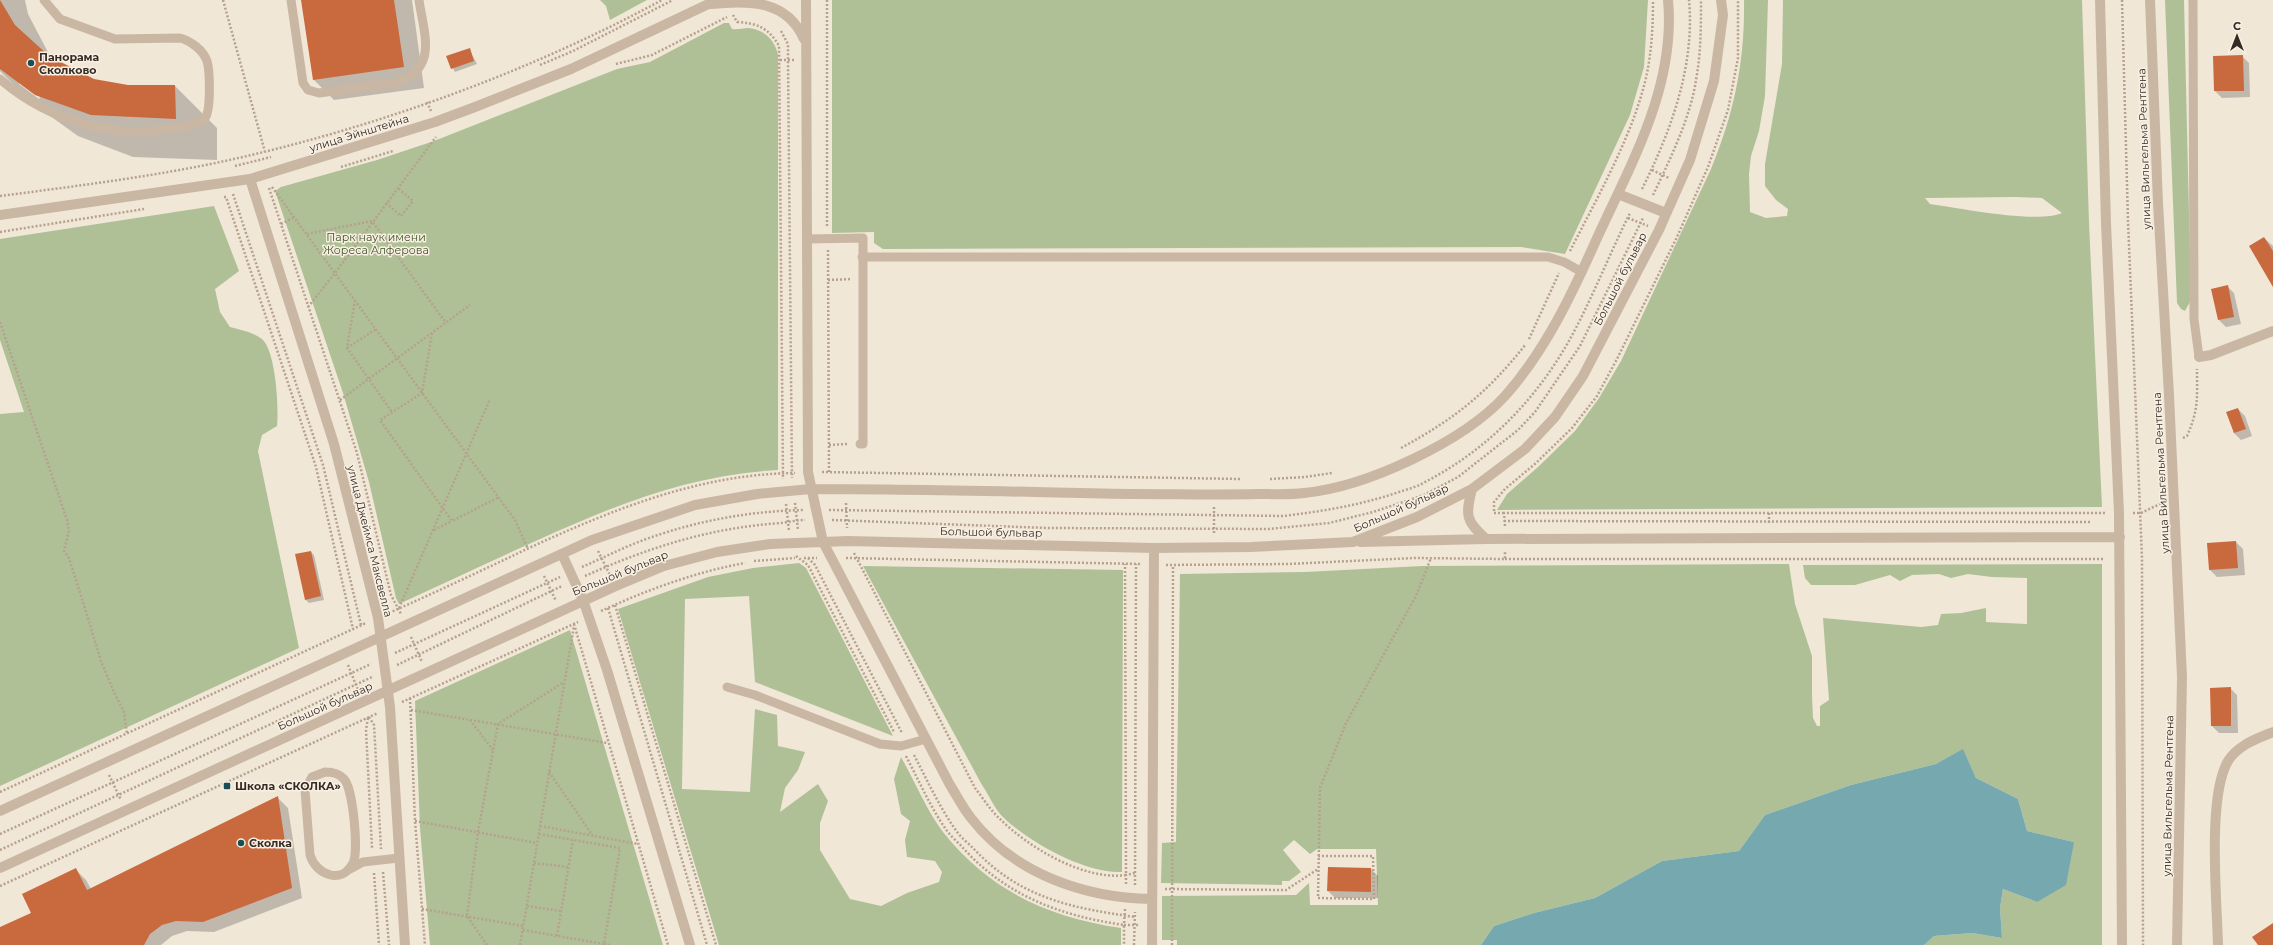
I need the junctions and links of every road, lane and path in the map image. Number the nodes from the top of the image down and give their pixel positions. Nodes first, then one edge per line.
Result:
1 (44, 0) edge
2 (223, 0) edge
3 (291, 0) edge
4 (419, 0) edge
5 (662, 0) edge
6 (672, 0) edge
7 (717, 0) edge
8 (806, 0) edge
9 (1653, 0) edge
10 (1668, 0) edge
11 (1689, 0) edge
12 (1701, 0) edge
13 (1721, 0) edge
14 (2100, 0) edge
15 (2122, 0) edge
16 (2150, 0) edge
17 (2193, 0) edge
18 (707, 2) edge
19 (777, 27) dead end
20 (806, 43) junction
21 (537, 66) dead end
22 (609, 67) dead end
23 (0, 80) edge
24 (427, 102) junction
25 (437, 107) dead end
26 (430, 109) junction
27 (423, 112) dead end
28 (432, 114) dead end
29 (440, 135) dead end
30 (265, 152) junction
31 (277, 155) dead end
32 (219, 162) junction
33 (221, 170) dead end
34 (250, 179) junction
35 (231, 183) junction
36 (272, 187) dead end
37 (269, 188) dead end
38 (398, 188) junction
39 (1618, 194) junction
40 (0, 196) edge
41 (218, 198) dead end
42 (1636, 201) junction
43 (386, 203) junction
44 (1648, 206) junction
45 (148, 209) dead end
46 (1666, 213) junction
47 (0, 215) edge
48 (295, 217) junction
49 (372, 221) junction
50 (281, 224) junction
51 (0, 232) edge
52 (307, 234) junction
53 (807, 239) junction
54 (862, 257) junction
55 (1564, 262) junction
56 (1582, 272) junction
57 (336, 274) junction
58 (859, 279) junction
59 (828, 280) dead end
60 (355, 300) junction
61 (470, 305) dead end
62 (308, 307) junction
63 (0, 322) edge
64 (446, 323) junction
65 (376, 329) junction
66 (2273, 331) edge
67 (432, 333) junction
68 (347, 348) junction
69 (2199, 357) junction
70 (397, 358) junction
71 (368, 379) junction
72 (422, 393) junction
73 (490, 399) dead end
74 (340, 400) junction
75 (392, 412) junction
76 (2181, 438) dead end
77 (837, 444) dead end
78 (860, 444) dead end
79 (829, 445) dead end
80 (1397, 450) dead end
81 (466, 454) junction
82 (808, 472) junction
83 (847, 472) junction
84 (1334, 472) dead end
85 (783, 473) junction
86 (791, 473) junction
87 (1214, 478) junction
88 (1243, 479) dead end
89 (1265, 480) dead end
90 (811, 489) junction
91 (847, 489) junction
92 (1472, 489) junction
93 (789, 491) junction
94 (1214, 496) junction
95 (499, 497) junction
96 (2165, 501) dead end
97 (442, 509) junction
98 (796, 510) junction
99 (846, 510) junction
100 (787, 511) junction
101 (2133, 513) dead end
102 (2140, 513) junction
103 (816, 515) junction
104 (1214, 516) junction
105 (846, 519) junction
106 (797, 520) junction
107 (452, 521) junction
108 (1504, 521) dead end
109 (788, 522) junction
110 (2098, 522) dead end
111 (584, 524) junction
112 (1214, 528) junction
113 (434, 530) junction
114 (2120, 537) junction
115 (1486, 539) junction
116 (592, 540) junction
117 (848, 541) junction
118 (823, 542) junction
119 (1353, 542) junction
120 (795, 543) junction
121 (1215, 547) junction
122 (530, 548) junction
123 (1154, 548) junction
124 (562, 554) junction
125 (797, 558) junction
126 (807, 558) junction
127 (831, 558) junction
128 (1431, 558) dead end
129 (2106, 558) dead end
130 (602, 559) junction
131 (1505, 559) dead end
132 (539, 564) junction
133 (1126, 564) dead end
134 (1136, 564) dead end
135 (1215, 564) dead end
136 (1173, 565) dead end
137 (606, 567) junction
138 (572, 577) junction
139 (547, 582) junction
140 (616, 586) junction
141 (551, 591) junction
142 (583, 600) junction
143 (623, 601) junction
144 (615, 605) junction
145 (608, 608) junction
146 (398, 609) junction
147 (560, 610) junction
148 (589, 617) junction
149 (378, 618) junction
150 (574, 624) junction
151 (361, 625) junction
152 (406, 626) junction
153 (568, 627) junction
154 (352, 629) junction
155 (380, 638) junction
156 (414, 645) junction
157 (394, 654) dead end
158 (419, 655) junction
159 (369, 665) dead end
160 (385, 671) junction
161 (427, 672) junction
162 (564, 682) junction
163 (727, 687) dead end
164 (434, 688) junction
165 (388, 691) junction
166 (410, 698) junction
167 (390, 707) junction
168 (410, 710) junction
169 (368, 717) junction
170 (470, 720) junction
171 (498, 724) junction
172 (2273, 732) edge
173 (127, 734) junction
174 (556, 734) junction
175 (926, 739) junction
176 (608, 743) junction
177 (97, 749) junction
178 (493, 750) junction
179 (104, 764) junction
180 (549, 772) junction
181 (113, 783) junction
182 (0, 792) edge
183 (118, 794) junction
184 (125, 810) junction
185 (0, 811) edge
186 (415, 821) junction
187 (133, 826) junction
188 (540, 826) junction
189 (478, 832) junction
190 (0, 834) edge
191 (539, 834) junction
192 (593, 836) junction
193 (573, 840) junction
194 (537, 843) junction
195 (638, 844) junction
196 (0, 850) edge
197 (1318, 856) junction
198 (399, 858) junction
199 (377, 860) junction
200 (534, 863) junction
201 (0, 868) edge
202 (568, 868) junction
203 (1318, 869) junction
204 (348, 870) junction
205 (0, 886) edge
206 (1152, 889) junction
207 (1172, 889) junction
208 (1136, 899) junction
209 (1152, 899) junction
210 (527, 906) junction
211 (422, 909) junction
212 (561, 911) junction
213 (467, 916) junction
214 (523, 926) junction
215 (523, 930) junction
216 (557, 936) junction
217 (604, 944) junction
218 (380, 945) edge
219 (389, 945) edge
220 (405, 945) edge
221 (425, 945) edge
222 (487, 945) edge
223 (520, 945) edge
224 (611, 945) edge
225 (668, 945) edge
226 (690, 945) edge
227 (707, 945) edge
228 (716, 945) edge
229 (1134, 945) edge
230 (1152, 945) edge
231 (1172, 945) edge
232 (2122, 945) edge
233 (2143, 945) edge
234 (2177, 945) edge
235 (2218, 945) edge

1 - 23 lane
2 - 30 path
3 - 4 lane
5 - 24 path
6 - 21 path
7 - 18 street
8 - 20 street
9 - 55 path
10 - 39 street
11 - 42 path
12 - 44 path
13 - 46 street, Большой бульвар
14 - 114 street
15 - 102 path
16 - 234 street, улица Вильгельма Рентгена
17 - 69 lane
18 - 20 street
18 - 34 street, улица Эйнштейна
19 - 86 path
20 - 53 street
22 - 85 path
24 - 26 path
24 - 30 path
25 - 26 path
26 - 27 path
26 - 28 path
29 - 38 path
30 - 32 path
31 - 35 path
32 - 33 path
32 - 40 path
34 - 35 street, улица Эйнштейна
34 - 149 street, улица Джеймса Максвелла
35 - 47 street, улица Эйнштейна
35 - 151 path
36 - 48 path
37 - 50 path
38 - 43 path
38 - 43 path
39 - 42 street
39 - 56 street
41 - 154 path
42 - 44 street
42 - 104 path
43 - 49 path
44 - 46 street
44 - 112 path
45 - 51 path
46 - 92 street, Большой бульвар
48 - 50 path
48 - 52 path
49 - 52 path
49 - 57 path
49 - 64 path
50 - 62 path
52 - 57 path
53 - 54 lane
53 - 82 street
54 - 55 lane
54 - 58 lane
55 - 56 lane
55 - 80 path
56 - 94 street
57 - 60 path
57 - 62 path
58 - 59 path
58 - 78 lane
60 - 65 path
60 - 68 path
61 - 64 path
62 - 74 path
63 - 173 path
64 - 67 path
65 - 68 path
65 - 70 path
66 - 69 street
67 - 70 path
67 - 72 path
68 - 71 path
69 - 76 path
70 - 71 path
70 - 72 path
71 - 74 path
71 - 75 path
72 - 75 path
72 - 81 path
73 - 81 path
74 - 146 path
75 - 97 path
77 - 79 path
81 - 95 path
81 - 97 path
82 - 83 path
82 - 86 path
82 - 90 street
83 - 87 path
83 - 91 path
84 - 89 path
85 - 86 path
85 - 93 path
85 - 111 path
86 - 93 path
87 - 88 path
87 - 94 path
90 - 91 street
90 - 93 street
90 - 103 street
91 - 94 street
91 - 99 path
92 - 115 street
92 - 119 street, Большой бульвар
93 - 98 path
93 - 100 path
93 - 116 street
94 - 104 path
95 - 107 path
95 - 122 path
96 - 102 path
97 - 107 path
97 - 113 path
98 - 100 path
98 - 103 path
98 - 106 path
99 - 103 path
99 - 104 path
99 - 105 path
100 - 109 path
100 - 130 path
101 - 102 path
102 - 233 path
103 - 105 path
103 - 106 path
103 - 118 street
104 - 112 path
105 - 112 path
105 - 117 path
106 - 109 path
106 - 120 path
107 - 113 path
108 - 110 path
109 - 120 path
109 - 137 path
111 - 116 path
111 - 122 path
112 - 121 path
113 - 146 path
114 - 115 street
114 - 232 street
115 - 119 street
116 - 124 street
116 - 130 path
117 - 118 street, Большой бульвар
117 - 123 street, Большой бульвар
117 - 133 path
118 - 120 street, Большой бульвар
118 - 127 street
119 - 121 street, Большой бульвар
120 - 125 path
120 - 126 path
120 - 140 street, Большой бульвар
121 - 123 street, Большой бульвар
121 - 135 path
122 - 132 path
122 - 146 path
123 - 206 street
124 - 132 street
124 - 138 street
125 - 126 path
125 - 143 path
126 - 127 path
127 - 175 street
128 - 197 path
129 - 131 path
130 - 137 path
130 - 138 path
132 - 139 path
132 - 152 street
134 - 208 path
136 - 207 path
137 - 138 path
137 - 140 path
138 - 139 path
138 - 141 path
138 - 142 street
139 - 141 path
139 - 156 path
140 - 142 street, Большой бульвар
140 - 143 path
141 - 147 path
141 - 158 path
142 - 147 street, Большой бульвар
142 - 148 street
143 - 144 path
144 - 145 path
144 - 228 path
145 - 148 path
145 - 227 path
146 - 149 path
146 - 152 path
147 - 153 path
147 - 161 street, Большой бульвар
148 - 150 path
148 - 226 street
149 - 151 path
149 - 155 street, улица Джеймса Максвелла
150 - 153 path
150 - 162 path
150 - 176 path
151 - 154 path
152 - 155 street
152 - 156 path
153 - 164 path
154 - 173 path
155 - 160 street, улица Джеймса Максвелла
155 - 179 street
156 - 157 path
156 - 158 path
158 - 160 path
158 - 161 path
159 - 181 path
160 - 165 street, улица Джеймса Максвелла
160 - 183 path
161 - 164 path
161 - 165 street, Большой бульвар
162 - 171 path
162 - 174 path
163 - 175 lane
164 - 166 path
165 - 167 street, улица Джеймса Максвелла
165 - 184 street, Большой бульвар
166 - 167 path
166 - 168 path
167 - 169 path
167 - 198 street, улица Джеймса Максвелла
168 - 170 path
168 - 186 path
169 - 187 path
169 - 199 path
169 - 199 path
170 - 171 path
170 - 178 path
171 - 174 path
171 - 178 path
172 - 235 street
173 - 177 path
174 - 176 path
174 - 180 path
175 - 208 street
176 - 195 path
177 - 179 path
177 - 182 path
178 - 189 path
179 - 181 path
179 - 185 street
180 - 188 path
180 - 192 path
181 - 183 path
181 - 190 path
183 - 184 path
183 - 196 path
184 - 187 path
184 - 201 street, Большой бульвар
186 - 189 path
186 - 211 path
187 - 205 path
188 - 191 path
188 - 192 path
189 - 194 path
189 - 213 path
191 - 193 path
191 - 194 path
192 - 195 path
193 - 202 path
193 - 217 path
194 - 200 path
195 - 225 path
197 - 203 path
197 - 203 path
198 - 199 lane
198 - 220 street, улица Джеймса Максвелла
199 - 204 lane
199 - 218 path
199 - 219 path
200 - 202 path
200 - 210 path
202 - 212 path
203 - 207 path
204 - 204 lane
206 - 207 path
206 - 209 street
207 - 231 path
208 - 209 street
208 - 229 path
209 - 230 street
210 - 212 path
210 - 214 path
211 - 213 path
211 - 221 path
212 - 216 path
213 - 214 path
213 - 222 path
214 - 215 path
215 - 216 path
215 - 223 path
216 - 217 path
217 - 224 path

